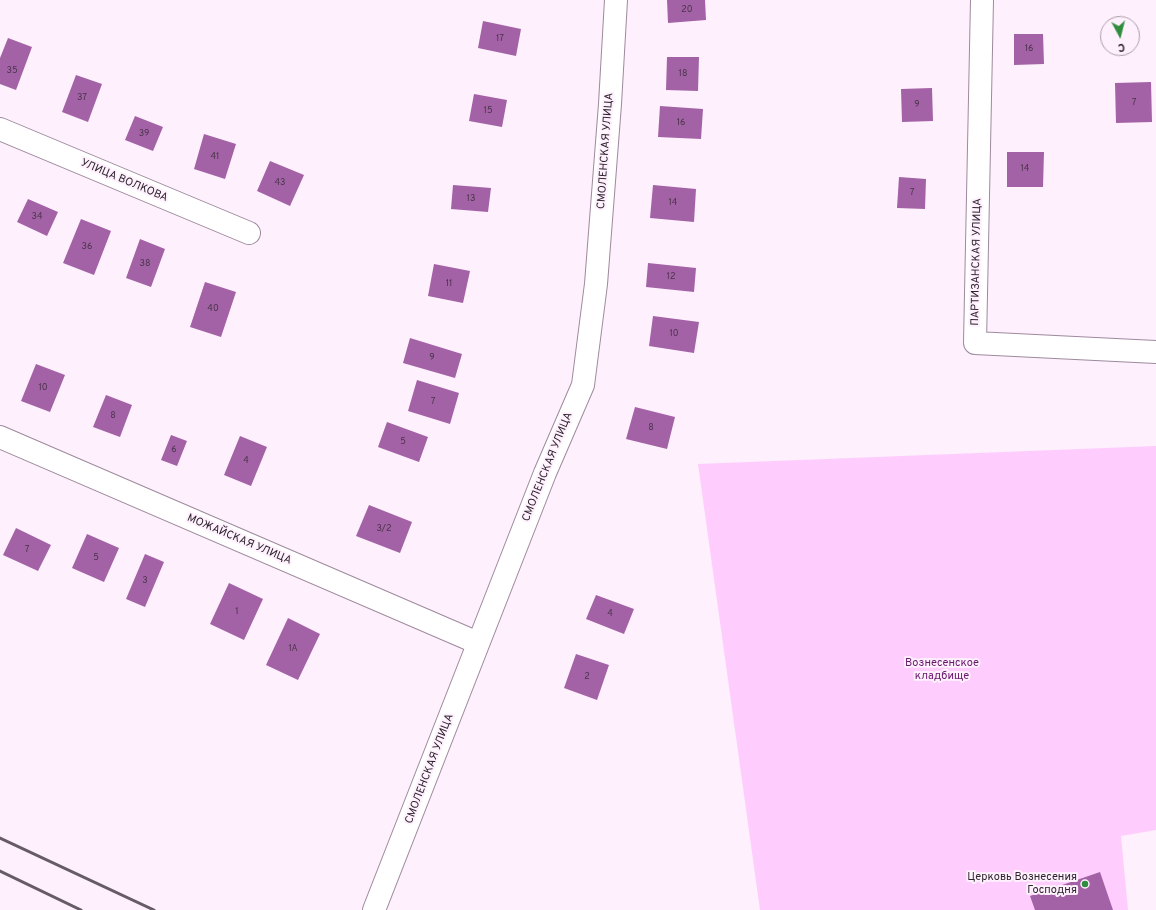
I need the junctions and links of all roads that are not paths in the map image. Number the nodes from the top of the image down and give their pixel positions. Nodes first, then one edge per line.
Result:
1 (616, 0) edge
2 (982, 0) edge
3 (0, 129) edge
4 (248, 233) dead end
5 (1156, 352) edge
6 (0, 437) edge
7 (478, 643) junction
8 (380, 908) edge

1 - 7 street, СМОЛЕНСКАЯ УЛИЦА
2 - 5 street, ПАРТИЗАНСКАЯ УЛИЦА
3 - 4 street, УЛИЦА ВОЛКОВА
6 - 7 street, МОЖАЙСКАЯ УЛИЦА
7 - 8 street, СМОЛЕНСКАЯ УЛИЦА

